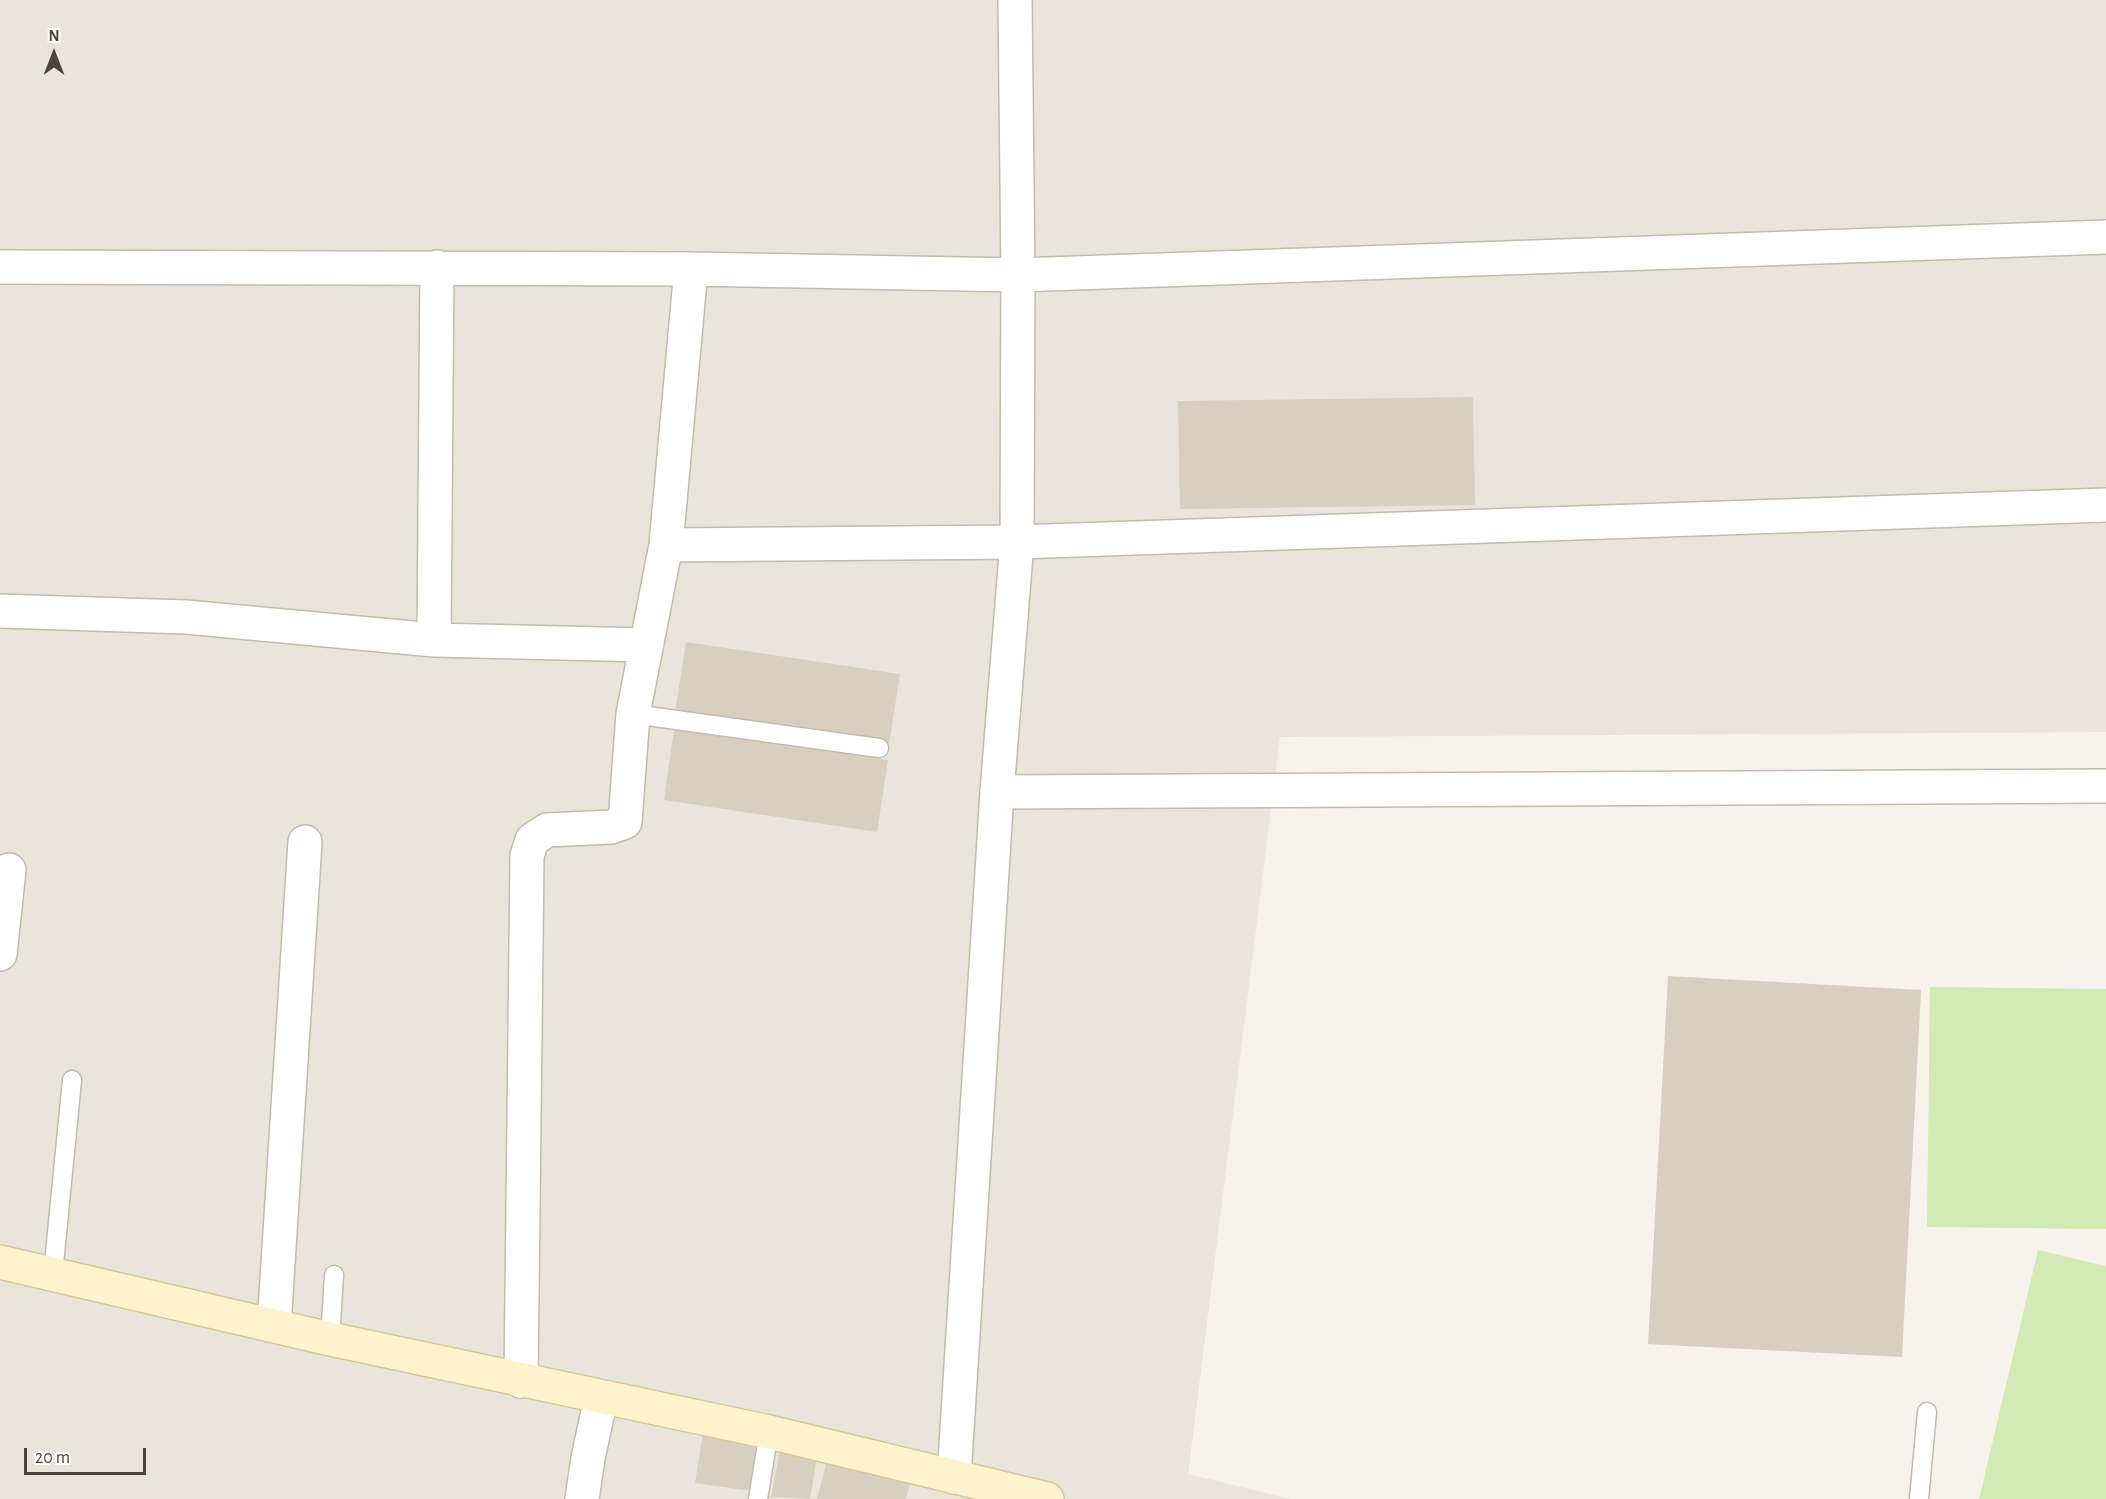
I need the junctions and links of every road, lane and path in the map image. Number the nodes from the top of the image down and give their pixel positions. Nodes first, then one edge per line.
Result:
1 (1015, 0) edge
2 (2106, 237) edge
3 (0, 267) edge
4 (438, 267) junction
5 (691, 269) junction
6 (1018, 275) junction
7 (2106, 505) edge
8 (1017, 542) junction
9 (666, 545) junction
10 (0, 611) edge
11 (434, 640) junction
12 (646, 645) junction
13 (633, 714) junction
14 (879, 748) dead end
15 (2106, 786) edge
16 (997, 792) junction
17 (305, 842) dead end
18 (9, 870) dead end
19 (0, 954) edge
20 (72, 1080) dead end
21 (0, 1262) edge
22 (53, 1274) junction
23 (334, 1275) dead end
24 (274, 1326) junction
25 (330, 1339) junction
26 (521, 1381) junction
27 (601, 1398) junction
28 (1927, 1412) dead end
29 (769, 1432) junction
30 (954, 1477) junction
31 (582, 1499) edge
32 (758, 1499) edge
33 (1047, 1499) edge
34 (1919, 1499) edge

1 - 6 street
2 - 6 street
3 - 4 street
4 - 5 street
4 - 11 street
5 - 6 street
5 - 9 street
6 - 8 street
7 - 8 street
8 - 9 street
8 - 16 street
9 - 12 street
10 - 11 street
11 - 12 street
12 - 13 street
13 - 14 lane
13 - 26 street
15 - 16 street
16 - 30 street
17 - 24 street
18 - 19 street
20 - 22 lane
21 - 22 street
22 - 24 street
23 - 25 lane
24 - 25 street
25 - 26 street
26 - 27 street
27 - 29 street
27 - 31 street
28 - 34 lane
29 - 30 street
29 - 32 lane
30 - 33 street

